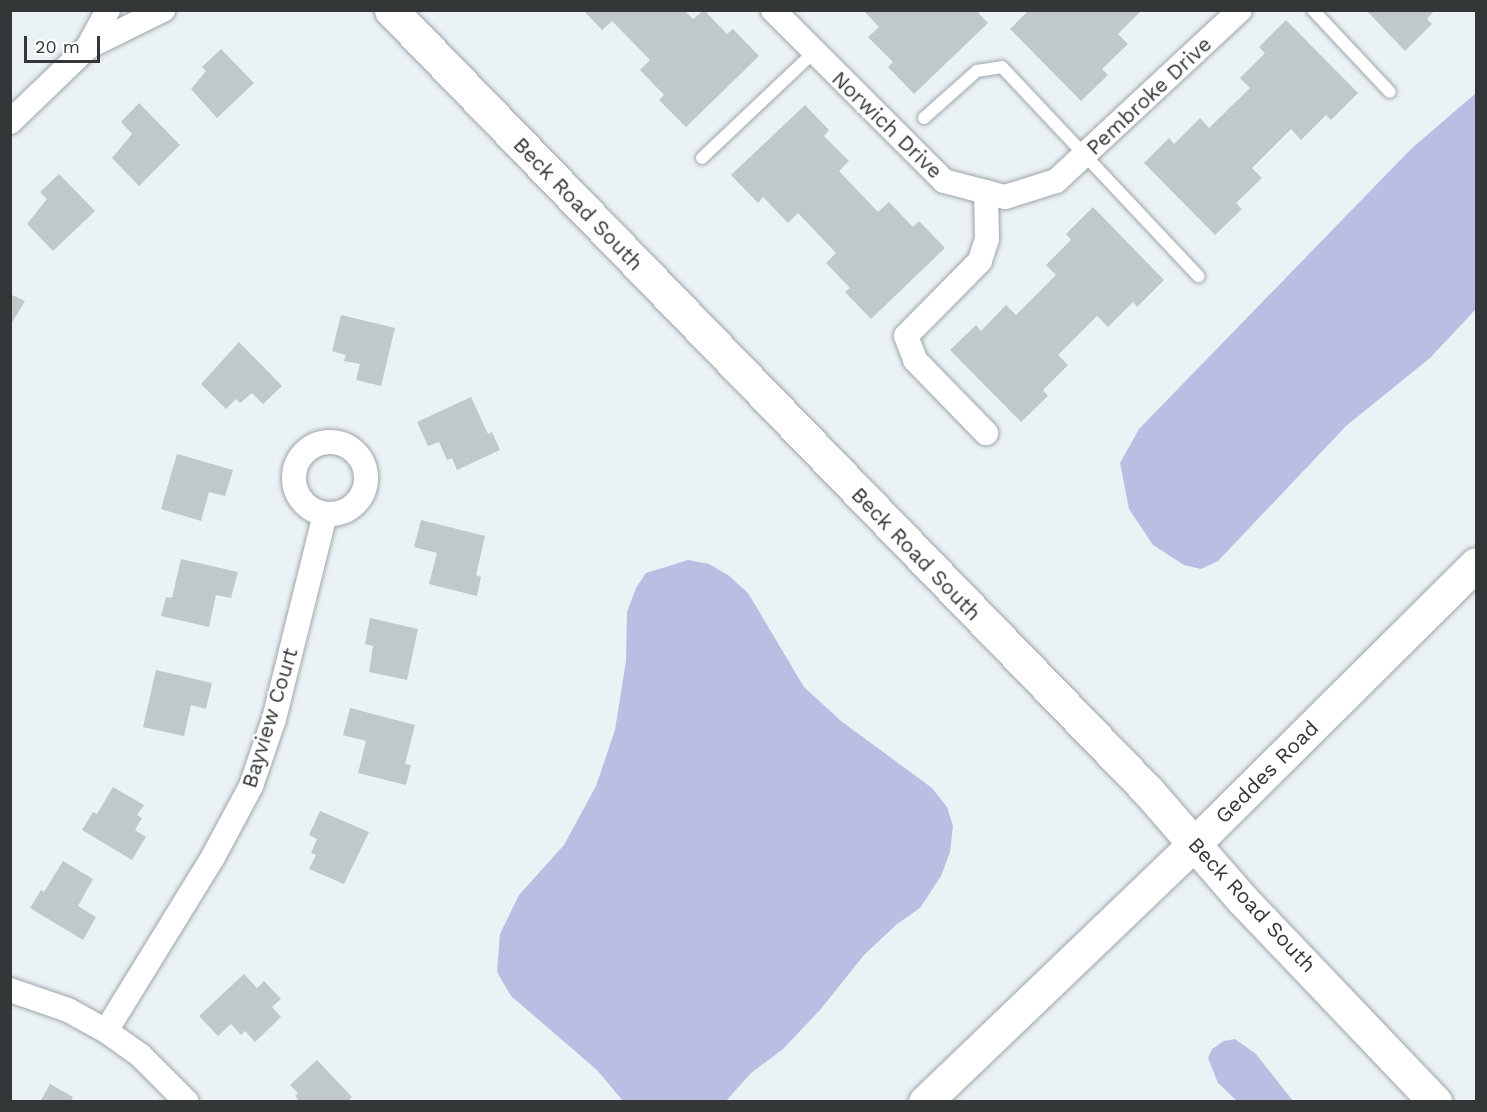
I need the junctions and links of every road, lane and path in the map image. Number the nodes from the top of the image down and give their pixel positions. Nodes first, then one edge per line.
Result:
1 (108, 10) edge
2 (163, 10) edge
3 (391, 10) edge
4 (773, 10) edge
5 (1240, 10) edge
6 (1313, 10) edge
7 (88, 47) junction
8 (813, 53) junction
9 (1389, 93) dead end
10 (14, 112) edge
11 (924, 118) dead end
12 (1085, 157) junction
13 (702, 158) dead end
14 (1056, 181) joint
15 (986, 192) junction
16 (1197, 276) dead end
17 (986, 433) dead end
18 (325, 514) dead end
19 (1476, 564) edge
20 (1194, 844) junction
21 (10, 990) edge
22 (106, 1031) junction
23 (187, 1101) edge
24 (925, 1101) edge
25 (1435, 1101) edge

1 - 7 street
2 - 7 street
3 - 20 main road, Beck Road South
4 - 8 street, Norwich Drive
5 - 12 street, Pembroke Drive
6 - 9 lane
7 - 10 street
8 - 13 lane
8 - 15 street, Norwich Drive
11 - 12 lane
12 - 14 street, Pembroke Drive
12 - 16 lane
14 - 15 street, Norwich Drive
15 - 17 street
18 - 22 street, Bayview Court
19 - 20 main road, Geddes Road
20 - 24 main road, Geddes Road
20 - 25 main road, Beck Road South
21 - 22 street
22 - 23 street

